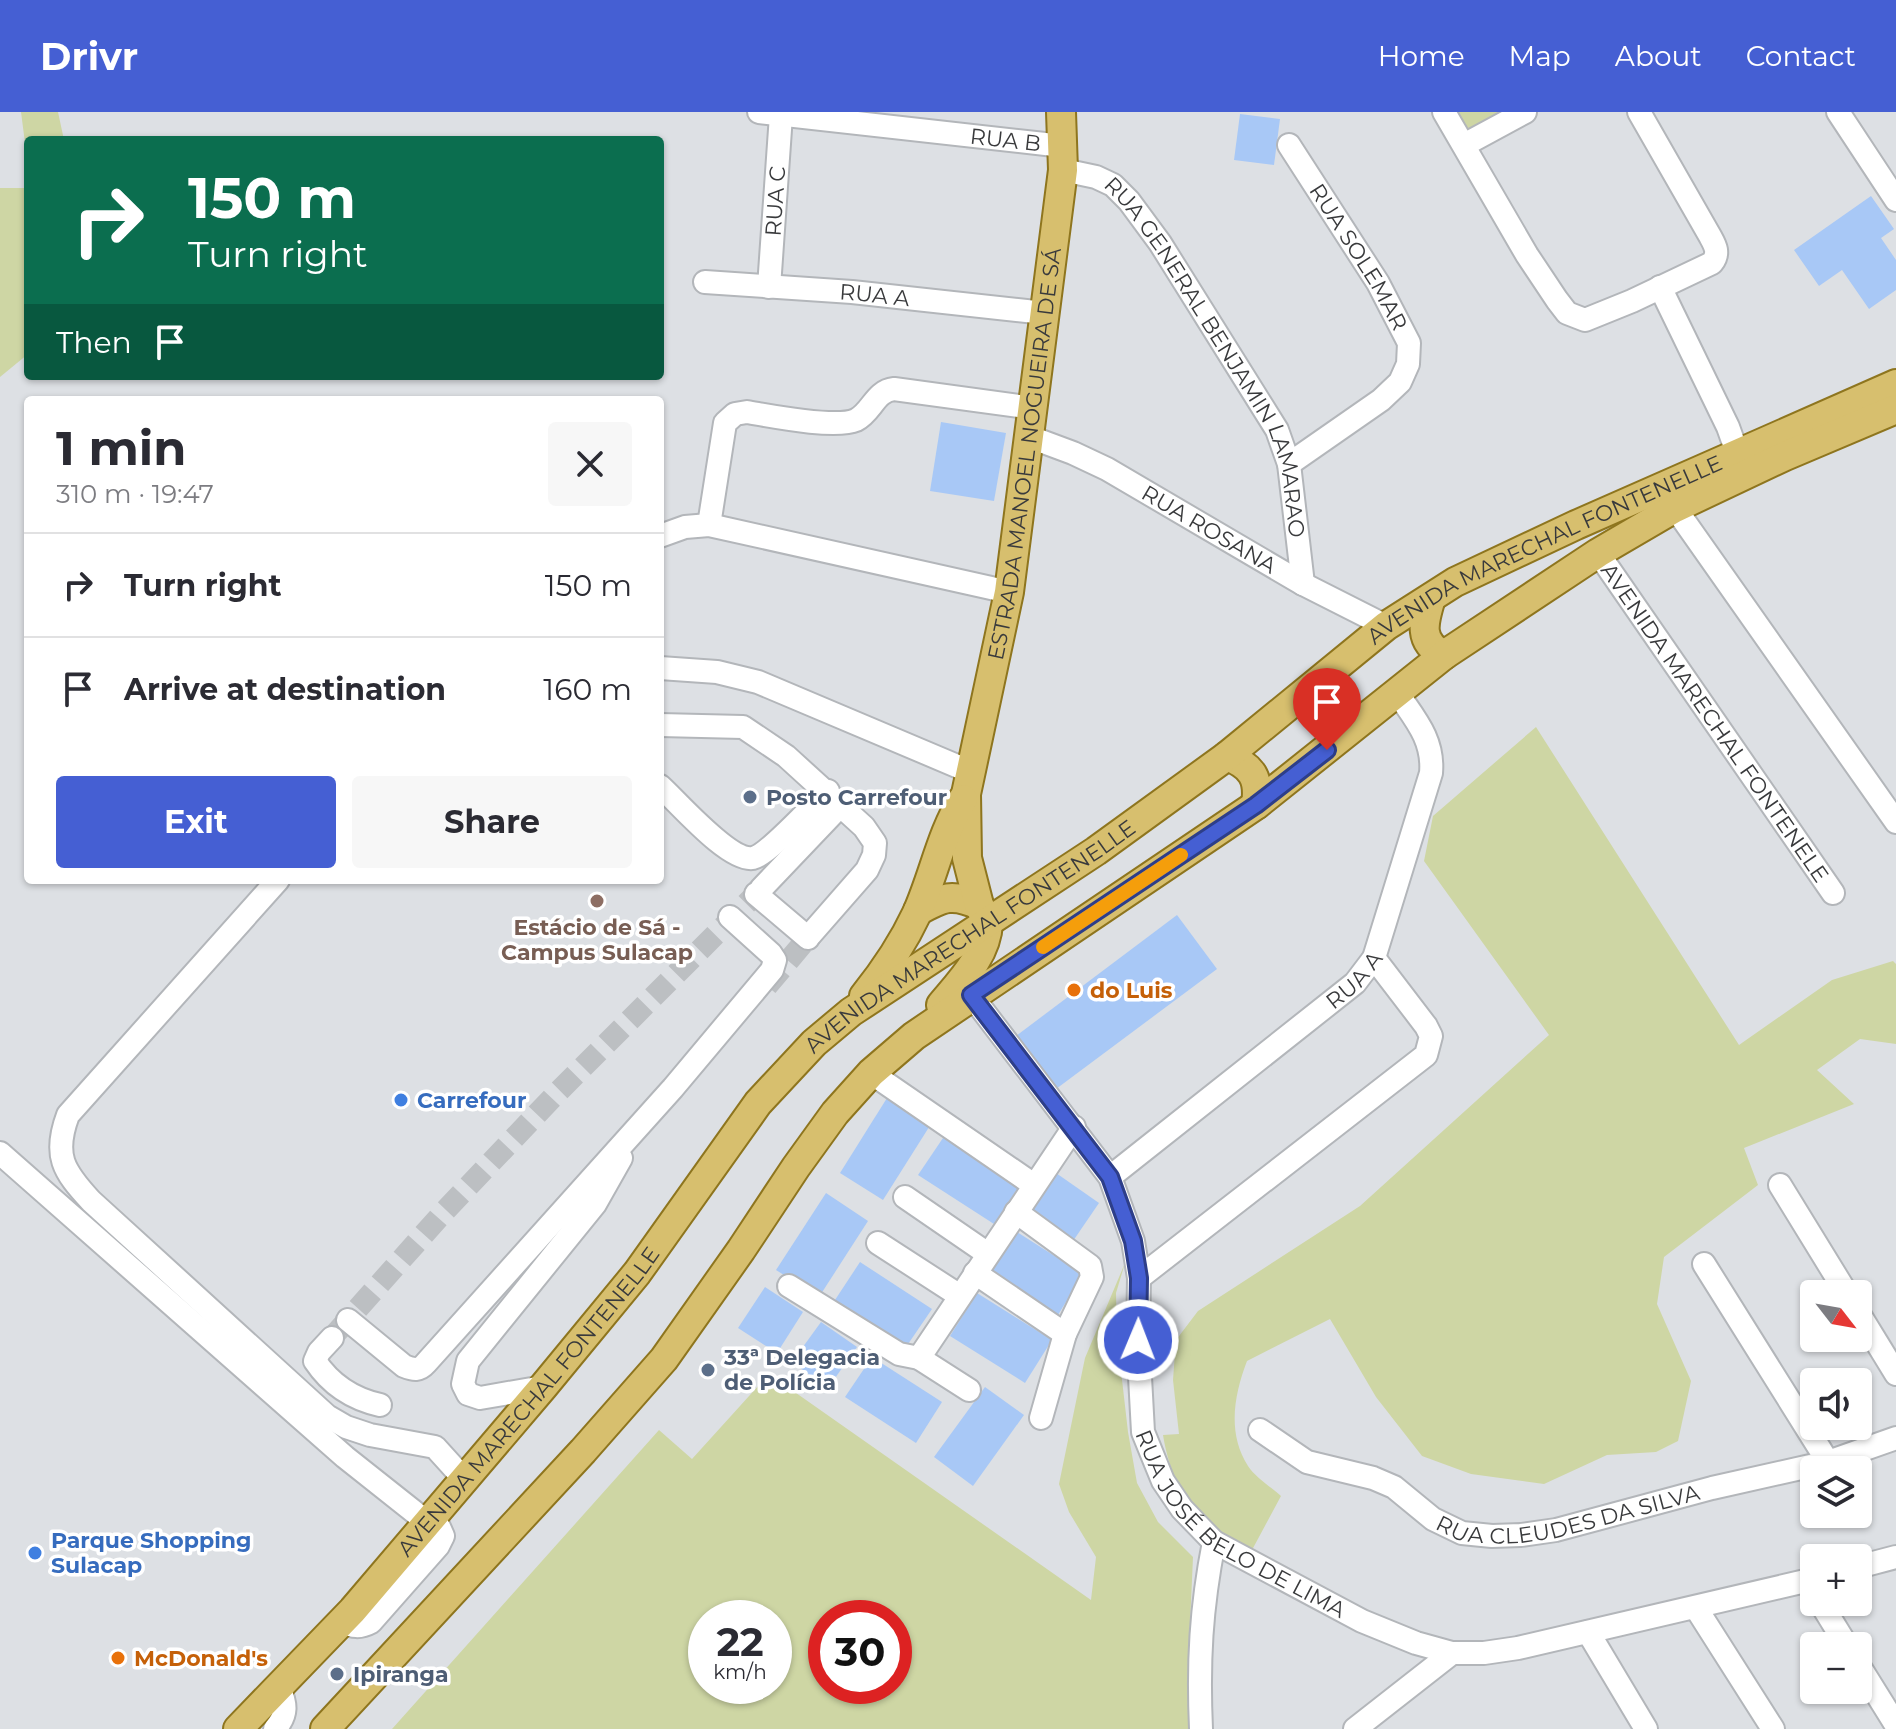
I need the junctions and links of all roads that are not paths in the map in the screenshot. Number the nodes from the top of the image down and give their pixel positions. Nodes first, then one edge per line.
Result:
1 (1061, 112) edge
2 (1444, 112) edge
3 (1525, 112) edge
4 (1639, 112) edge
5 (1838, 112) edge
6 (770, 114) edge
7 (1289, 145) dead end
8 (1464, 145) junction
9 (1063, 158) junction
10 (1896, 200) edge
11 (705, 282) dead end
12 (769, 287) junction
13 (1660, 287) junction
14 (1045, 313) junction
15 (1896, 384) edge
16 (1033, 408) junction
17 (1896, 409) edge
18 (1030, 437) junction
19 (1738, 455) junction
20 (1289, 464) junction
21 (1675, 508) junction
22 (709, 525) junction
23 (664, 535) edge
24 (1598, 553) junction
25 (1303, 584) junction
26 (1009, 592) junction
27 (1431, 598) junction
28 (1386, 626) junction
29 (1444, 655) junction
30 (664, 668) edge
31 (1398, 694) junction
32 (664, 725) edge
33 (1227, 756) junction
34 (969, 783) junction
35 (664, 790) edge
36 (834, 798) junction
37 (1256, 805) junction
38 (1896, 822) edge
39 (274, 884) edge
40 (1833, 893) dead end
41 (918, 911) junction
42 (984, 914) junction
43 (730, 917) dead end
44 (1374, 958) junction
45 (971, 995) junction
46 (851, 1012) junction
47 (914, 1036) junction
48 (871, 1073) junction
49 (1074, 1127) junction
50 (634, 1142) dead end
51 (0, 1153) edge
52 (1110, 1177) junction
53 (1034, 1185) junction
54 (1780, 1185) dead end
55 (905, 1197) dead end
56 (1016, 1212) junction
57 (878, 1243) dead end
58 (982, 1264) junction
59 (1704, 1264) dead end
60 (1139, 1278) junction
61 (1838, 1280) edge
62 (789, 1286) dead end
63 (960, 1296) junction
64 (348, 1320) dead end
65 (1065, 1334) junction
66 (1872, 1335) edge
67 (332, 1338) tunnel mouth
68 (919, 1358) junction
69 (1896, 1374) edge
70 (543, 1387) junction
71 (969, 1390) dead end
72 (380, 1405) dead end
73 (1041, 1418) dead end
74 (1260, 1430) dead end
75 (1896, 1438) edge
76 (1824, 1456) edge
77 (1845, 1456) edge
78 (1800, 1468) edge
79 (464, 1479) junction
80 (427, 1522) junction
81 (1214, 1542) junction
82 (1896, 1557) edge
83 (1872, 1563) edge
84 (1800, 1586) edge
85 (1696, 1608) junction
86 (1588, 1632) junction
87 (1452, 1653) junction
88 (1872, 1686) edge
89 (279, 1687) junction
90 (1896, 1725) edge
91 (238, 1729) edge
92 (275, 1729) edge
93 (325, 1729) edge
94 (1201, 1729) edge
95 (1355, 1729) edge
96 (1646, 1729) edge
97 (1773, 1729) edge

1 - 9 main road, ESTRADA MANOEL NOGUEIRA DE SÁ
2 - 8 street
3 - 8 street
4 - 13 street
5 - 10 street
6 - 9 street, RUA B
6 - 12 street, RUA C
7 - 20 street, RUA SOLEMAR
8 - 13 street
9 - 14 main road, ESTRADA MANOEL NOGUEIRA DE SÁ
9 - 20 street, RUA GENERAL BENJAMIN LAMARAO
11 - 12 street, RUA A
12 - 14 street, RUA A
13 - 19 street
14 - 16 main road, ESTRADA MANOEL NOGUEIRA DE SÁ
15 - 19 main road, AVENIDA MARECHAL FONTENELLE
16 - 18 main road, ESTRADA MANOEL NOGUEIRA DE SÁ
16 - 22 street
17 - 21 main road, AVENIDA MARECHAL FONTENELLE
18 - 25 street, RUA ROSANA
18 - 26 main road, ESTRADA MANOEL NOGUEIRA DE SÁ
19 - 27 main road, AVENIDA MARECHAL FONTENELLE
20 - 25 street, RUA GENERAL BENJAMIN LAMARAO
21 - 24 main road, AVENIDA MARECHAL FONTENELLE
21 - 38 street
22 - 23 street
22 - 26 street
24 - 29 main road, AVENIDA MARECHAL FONTENELLE
24 - 40 street, AVENIDA MARECHAL FONTENELE
25 - 28 street, RUA ROSANA
26 - 34 main road, ESTRADA MANOEL NOGUEIRA DE SÁ
27 - 28 main road, AVENIDA MARECHAL FONTENELLE
27 - 29 main road
28 - 33 main road, AVENIDA MARECHAL FONTENELLE
29 - 31 main road, AVENIDA MARECHAL FONTENELLE
30 - 34 street
31 - 37 main road, AVENIDA MARECHAL FONTENELLE
31 - 44 street, RUA A
32 - 36 street
33 - 37 main road
33 - 42 main road, AVENIDA MARECHAL FONTENELLE
34 - 41 main road, ESTRADA MANOEL NOGUEIRA DE SÁ
34 - 42 main road, ESTRADA MANOEL NOGUEIRA DE SÁ
35 - 36 street
36 - 36 street
37 - 45 main road, AVENIDA MARECHAL FONTENELLE
39 - 79 street
41 - 42 main road
41 - 46 main road, ESTRADA MANOEL NOGUEIRA DE SÁ
42 - 46 main road, AVENIDA MARECHAL FONTENELLE
42 - 47 main road
43 - 64 street
44 - 52 street, RUA A
44 - 60 street
45 - 47 main road, AVENIDA MARECHAL FONTENELLE
45 - 49 street, RUA JOSÉ BELO DE LIMA
46 - 70 main road, AVENIDA MARECHAL FONTENELLE
47 - 48 main road, AVENIDA MARECHAL FONTENELLE
48 - 53 street
48 - 93 main road, AVENIDA MARECHAL FONTENELLE
49 - 52 street, RUA JOSÉ BELO DE LIMA
49 - 53 street
50 - 70 street
51 - 80 street
52 - 60 street, RUA JOSÉ BELO DE LIMA
53 - 56 street
54 - 61 street
55 - 58 street
56 - 58 street
56 - 65 street
57 - 63 street
58 - 63 street
58 - 65 street
59 - 76 street
60 - 81 street, RUA JOSÉ BELO DE LIMA
62 - 68 street
63 - 68 street
65 - 73 street
66 - 69 street
67 - 72 street
68 - 71 street
70 - 79 main road, AVENIDA MARECHAL FONTENELLE
74 - 78 street, RUA CLEUDES DA SILVA
75 - 77 street, RUA CLEUDES DA SILVA
79 - 80 main road, AVENIDA MARECHAL FONTENELLE
80 - 89 main road, AVENIDA MARECHAL FONTENELLE
81 - 87 street, RUA JOSÉ BELO DE LIMA
81 - 94 street
82 - 83 street
84 - 85 street, RUA JOSÉ BELO DE LIMA
85 - 86 street, RUA JOSÉ BELO DE LIMA
85 - 97 street
86 - 87 street, RUA JOSÉ BELO DE LIMA
86 - 96 street
87 - 95 street
88 - 90 street
89 - 91 main road, AVENIDA MARECHAL FONTENELLE
89 - 92 street

